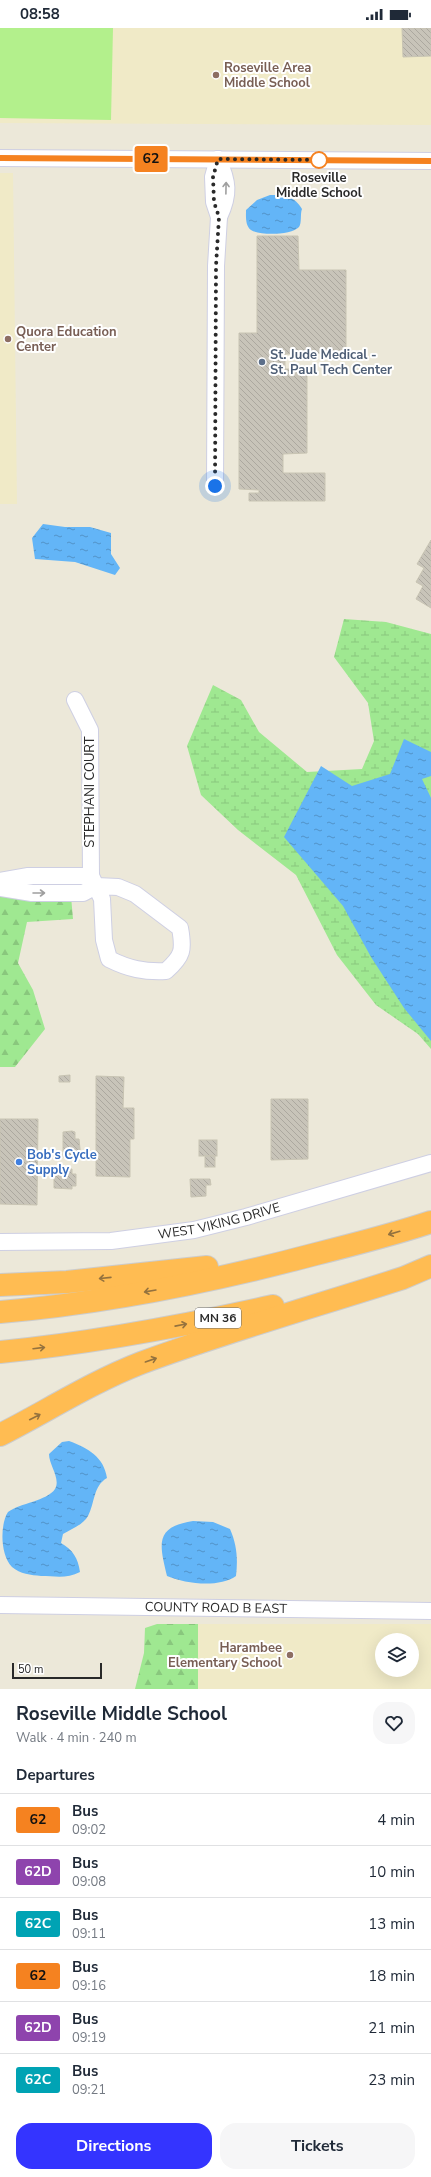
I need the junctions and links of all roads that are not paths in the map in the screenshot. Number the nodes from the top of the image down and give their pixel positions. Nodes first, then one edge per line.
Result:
1 (0, 158) edge
2 (218, 159) junction
3 (426, 161) edge
4 (215, 486) dead end
5 (75, 700) dead end
6 (0, 881) edge
7 (93, 881) junction
8 (0, 888) edge
9 (431, 1162) edge
10 (431, 1222) edge
11 (0, 1242) edge
12 (338, 1248) junction
13 (431, 1260) edge
14 (431, 1266) edge
15 (0, 1285) edge
16 (0, 1312) edge
17 (0, 1352) edge
18 (0, 1435) edge
19 (0, 1605) edge
20 (431, 1611) edge

1 - 2 street
2 - 3 street
2 - 4 street
5 - 7 street, STEPHANI COURT
6 - 7 street
7 - 7 street
8 -> 7 street
9 - 11 street, WEST VIKING DRIVE
10 -> 12 highway
12 -> 15 highway
12 -> 16 highway
17 -> 13 highway, MN 36
18 -> 14 highway
19 - 20 street, COUNTY ROAD B EAST

